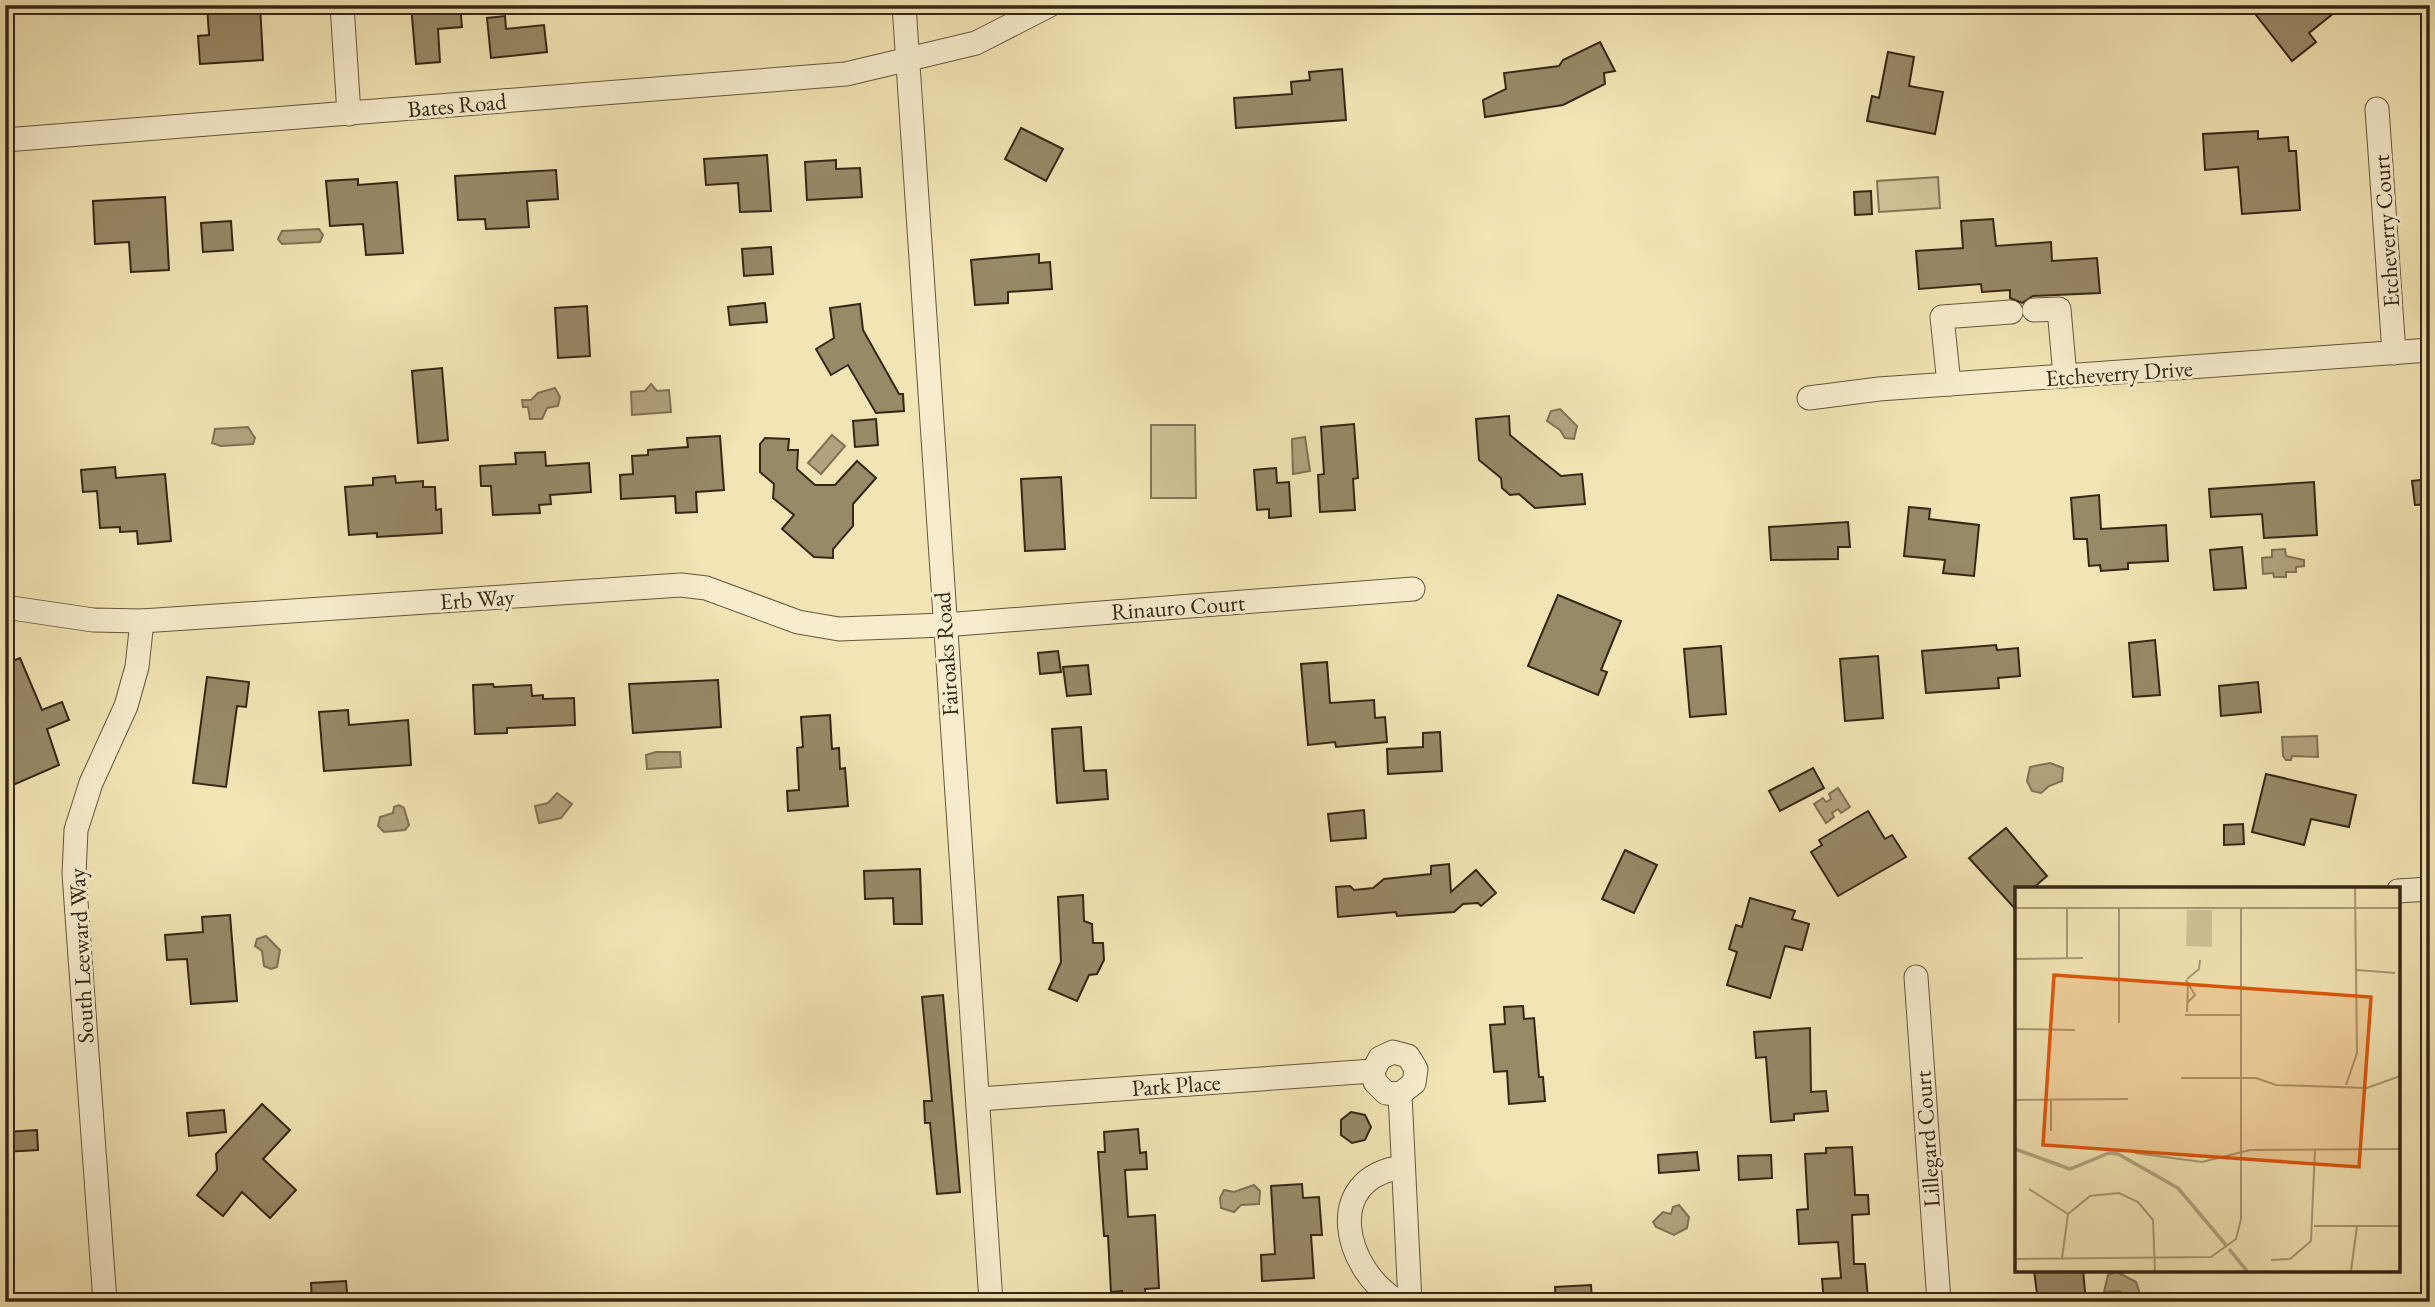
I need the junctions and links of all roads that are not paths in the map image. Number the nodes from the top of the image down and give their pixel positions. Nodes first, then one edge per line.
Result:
1 (342, 5) edge
2 (904, 5) edge
3 (1050, 5) edge
4 (908, 62) junction
5 (2377, 109) dead end
6 (349, 114) junction
7 (5, 141) edge
8 (2034, 310) dead end
9 (2011, 312) dead end
10 (2430, 351) edge
11 (2394, 353) junction
12 (2065, 376) junction
13 (1949, 384) junction
14 (1809, 398) dead end
15 (1413, 589) dead end
16 (5, 607) edge
17 (142, 621) junction
18 (944, 625) junction
19 (2430, 889) edge
20 (2400, 891) edge
21 (1916, 977) dead end
22 (1373, 1072) junction
23 (1400, 1094) junction
24 (979, 1099) junction
25 (1403, 1167) junction
26 (105, 1302) edge
27 (991, 1302) edge
28 (1399, 1302) edge
29 (1410, 1302) edge
30 (1938, 1302) edge

1 - 6 street
2 - 4 street, Fairoaks Road
3 - 4 street, Bates Road
4 - 6 street, Bates Road
4 - 18 street, Fairoaks Road
5 - 11 street, Etcheverry Court
6 - 7 street, Bates Road
8 - 12 street
9 - 13 street
10 - 11 street, Etcheverry Drive
11 - 12 street, Etcheverry Drive
12 - 13 street, Etcheverry Drive
13 - 14 street, Etcheverry Drive
15 - 18 street, Rinauro Court
16 - 17 street, Erb Way
17 - 18 street, Erb Way
17 - 26 street, South Leeward Way
18 - 24 street, Fairoaks Road
19 - 20 street
21 - 30 street, Lillegard Court
22 - 23 street
22 - 23 street
22 - 24 street, Park Place
23 - 25 street
24 - 27 street, Fairoaks Road
25 - 28 street
25 - 29 street

